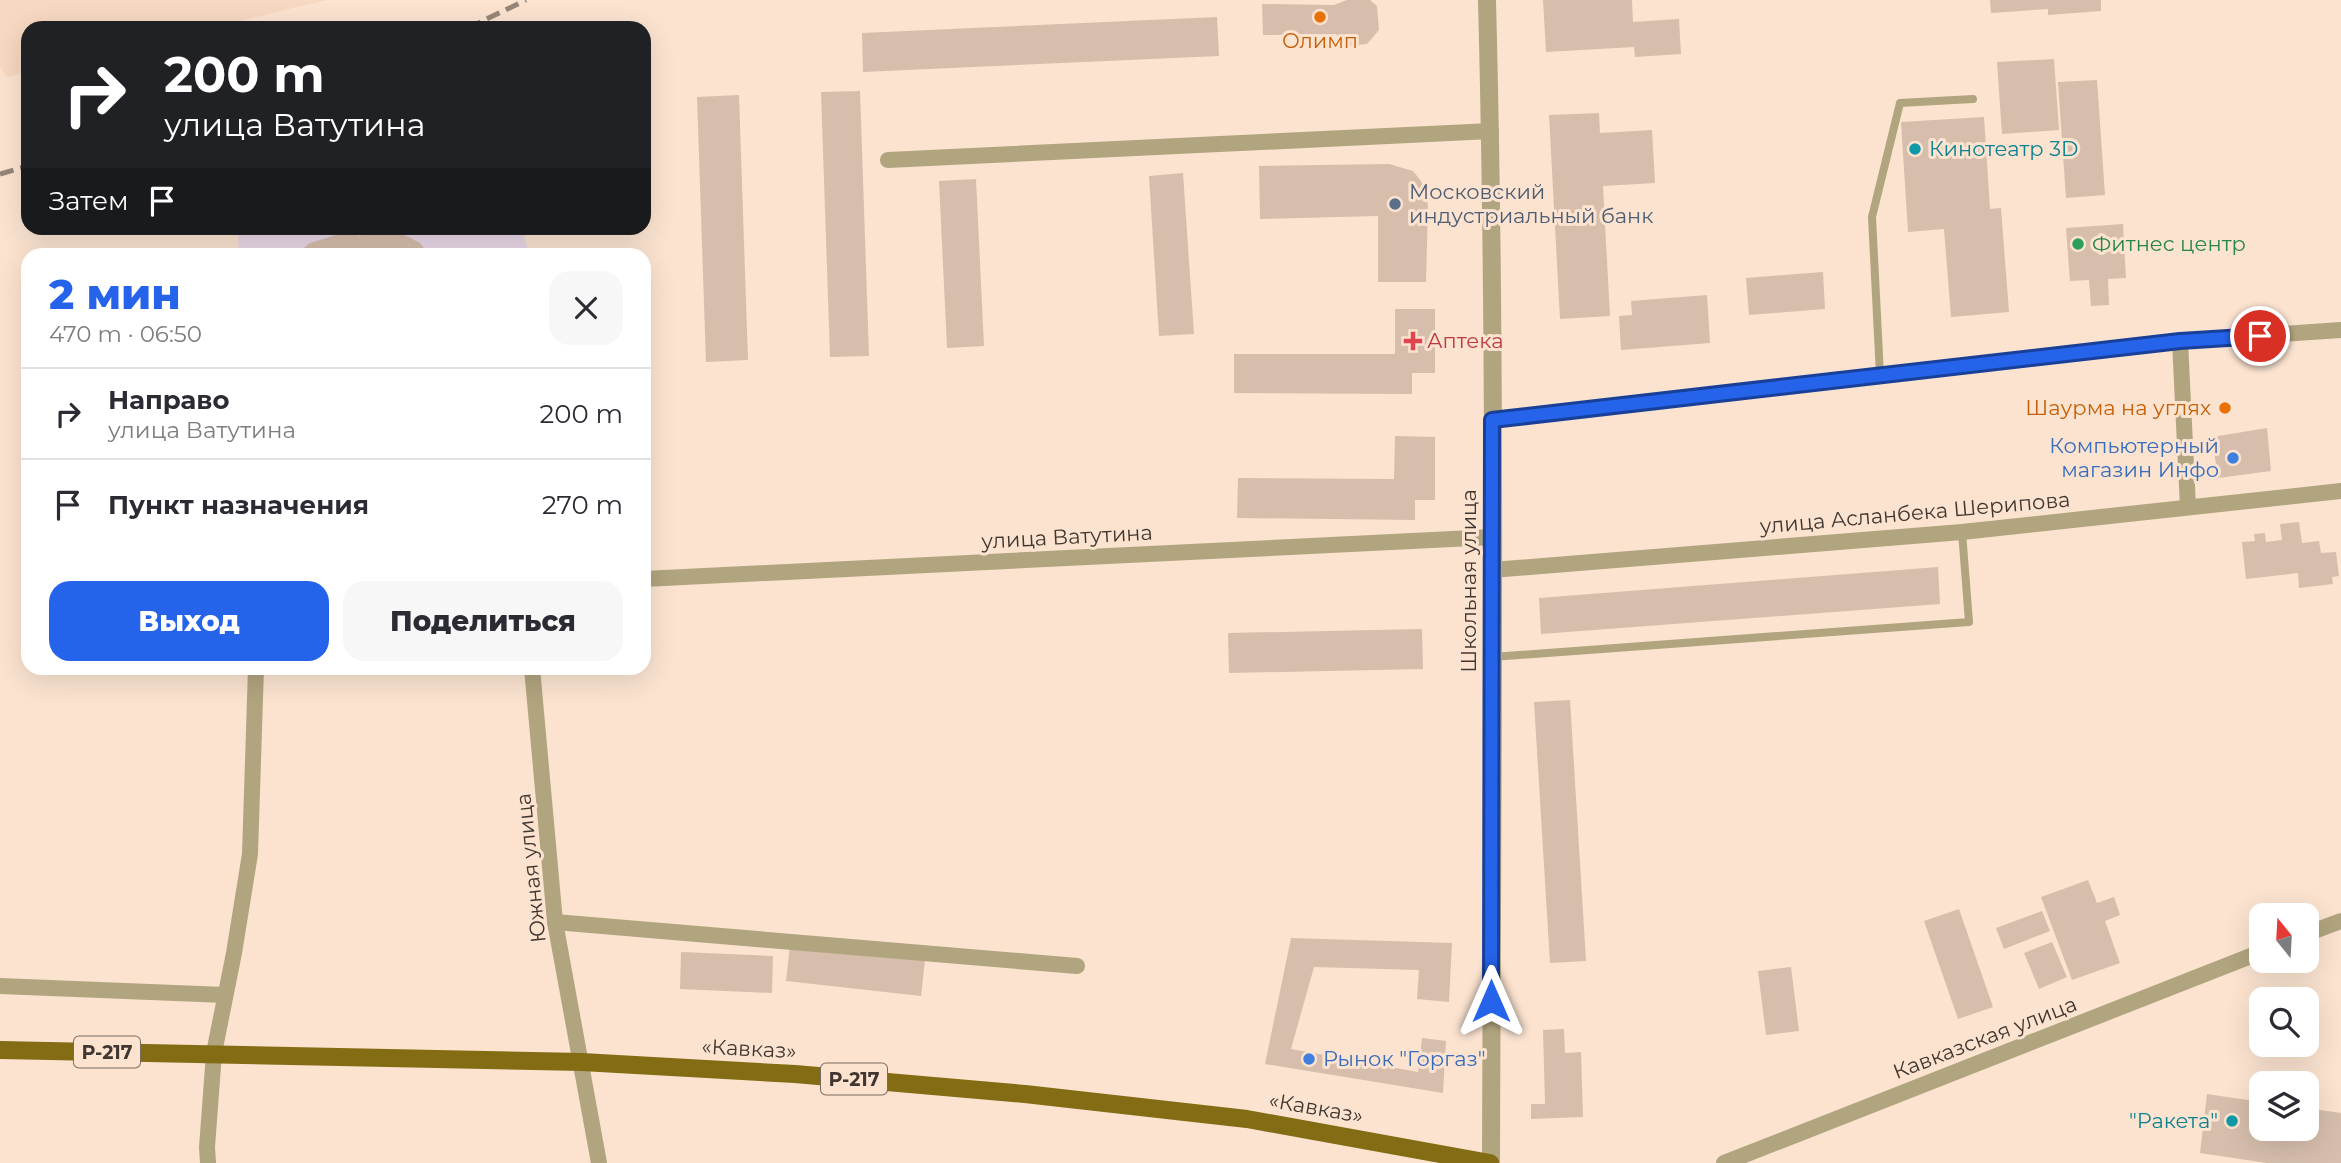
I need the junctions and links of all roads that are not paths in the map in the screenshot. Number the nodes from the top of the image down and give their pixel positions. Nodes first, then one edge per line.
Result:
1 (1487, 0) edge
2 (1973, 99) dead end
3 (1491, 131) junction
4 (888, 160) dead end
5 (2341, 330) edge
6 (2180, 341) junction
7 (1880, 375) junction
8 (1492, 420) junction
9 (2341, 491) edge
10 (2188, 507) junction
11 (1962, 532) junction
12 (1493, 537) junction
13 (1492, 570) junction
14 (651, 579) edge
15 (1492, 657) junction
16 (256, 675) edge
17 (533, 675) edge
18 (2341, 921) edge
19 (555, 922) junction
20 (2319, 929) edge
21 (2249, 957) edge
22 (1077, 966) dead end
23 (0, 986) edge
24 (225, 995) junction
25 (0, 1050) edge
26 (214, 1053) junction
27 (582, 1062) junction
28 (208, 1163) edge
29 (599, 1163) edge
30 (1490, 1163) edge
31 (1724, 1163) edge

1 - 3 street, Школьная улица
2 - 7 lane
3 - 4 street
3 - 8 street, Школьная улица
5 - 6 street
6 - 7 street
6 - 10 street
7 - 8 street
8 - 12 street, Школьная улица
9 - 10 street, улица Асланбека Шерипова
10 - 11 street, улица Асланбека Шерипова
11 - 13 street, улица Асланбека Шерипова
11 - 15 lane
12 - 13 street, Школьная улица
12 - 14 street, улица Ватутина
13 - 15 street, Школьная улица
15 - 30 street, Школьная улица
16 - 24 street
17 - 19 street, Южная улица
18 - 20 street
19 - 22 street
19 - 27 street, Южная улица
21 - 31 street, Кавказская улица
23 - 24 street
24 - 26 street
25 - 26 main road, «Кавказ» / Р-217
26 - 27 main road, «Кавказ» / Р-217
26 - 28 street
27 - 29 street, Южная улица
27 - 30 main road, «Кавказ» / Р-217

